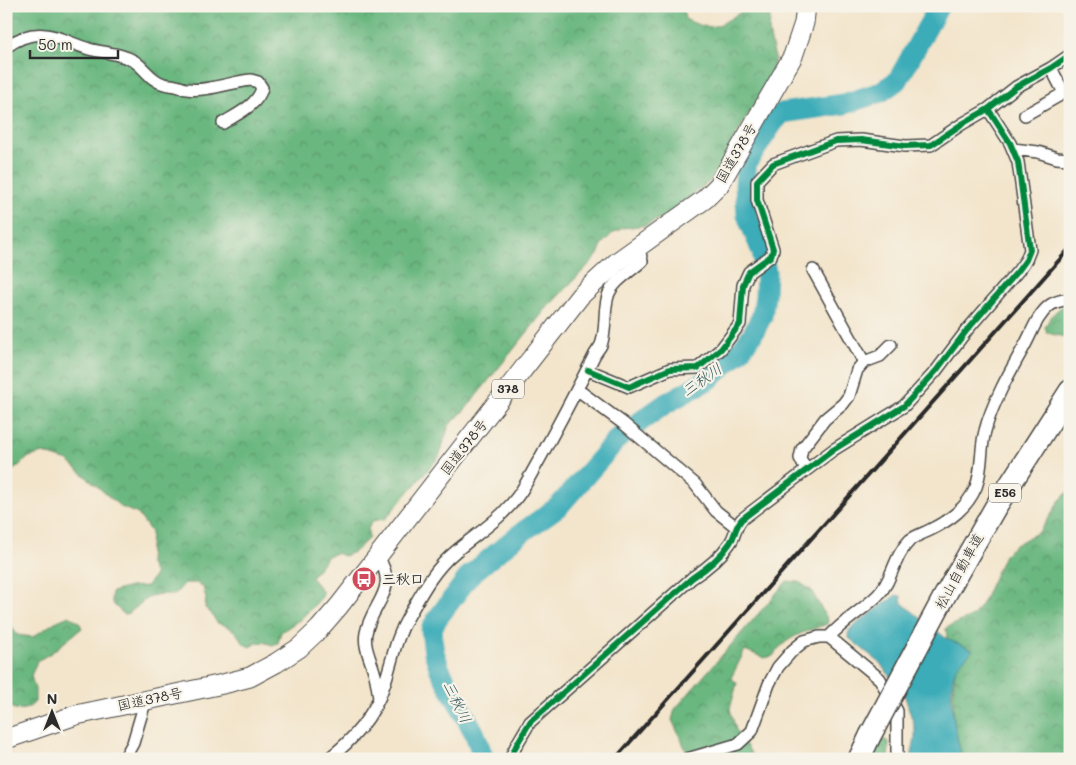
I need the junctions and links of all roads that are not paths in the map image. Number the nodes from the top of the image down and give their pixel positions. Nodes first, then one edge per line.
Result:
1 (806, 6) edge
2 (6, 47) edge
3 (1070, 55) edge
4 (1051, 68) junction
5 (988, 109) junction
6 (1025, 115) dead end
7 (223, 123) dead end
8 (1013, 149) junction
9 (1068, 159) dead end
10 (638, 246) junction
11 (813, 270) dead end
12 (1070, 299) edge
13 (891, 345) dead end
14 (864, 362) junction
15 (588, 370) junction
16 (578, 390) junction
17 (1070, 391) edge
18 (806, 470) junction
19 (736, 526) junction
20 (378, 557) junction
21 (829, 638) junction
22 (379, 698) junction
23 (146, 700) junction
24 (6, 739) edge
25 (124, 759) edge
26 (328, 759) edge
27 (510, 759) edge
28 (687, 759) edge
29 (859, 759) edge
30 (897, 759) edge

1 - 10 highway, 国道378号 / 378
2 - 7 street
3 - 4 street
4 - 5 street
4 - 6 street
5 - 8 street
5 - 15 street
8 - 9 street
8 - 18 street
10 - 15 street
10 - 20 highway, 国道378号 / 378
11 - 14 street
12 - 21 street
13 - 14 street
14 - 18 street
15 - 16 street
16 - 19 street
16 - 22 street
17 - 29 highway, 松山自動車道 / E56, bridge
18 - 19 street
19 - 27 street
20 - 22 street
20 - 23 highway, 国道378号 / 378
21 - 28 street
21 - 30 street
22 - 26 street
23 - 24 highway, 国道378号 / 378
23 - 25 street

